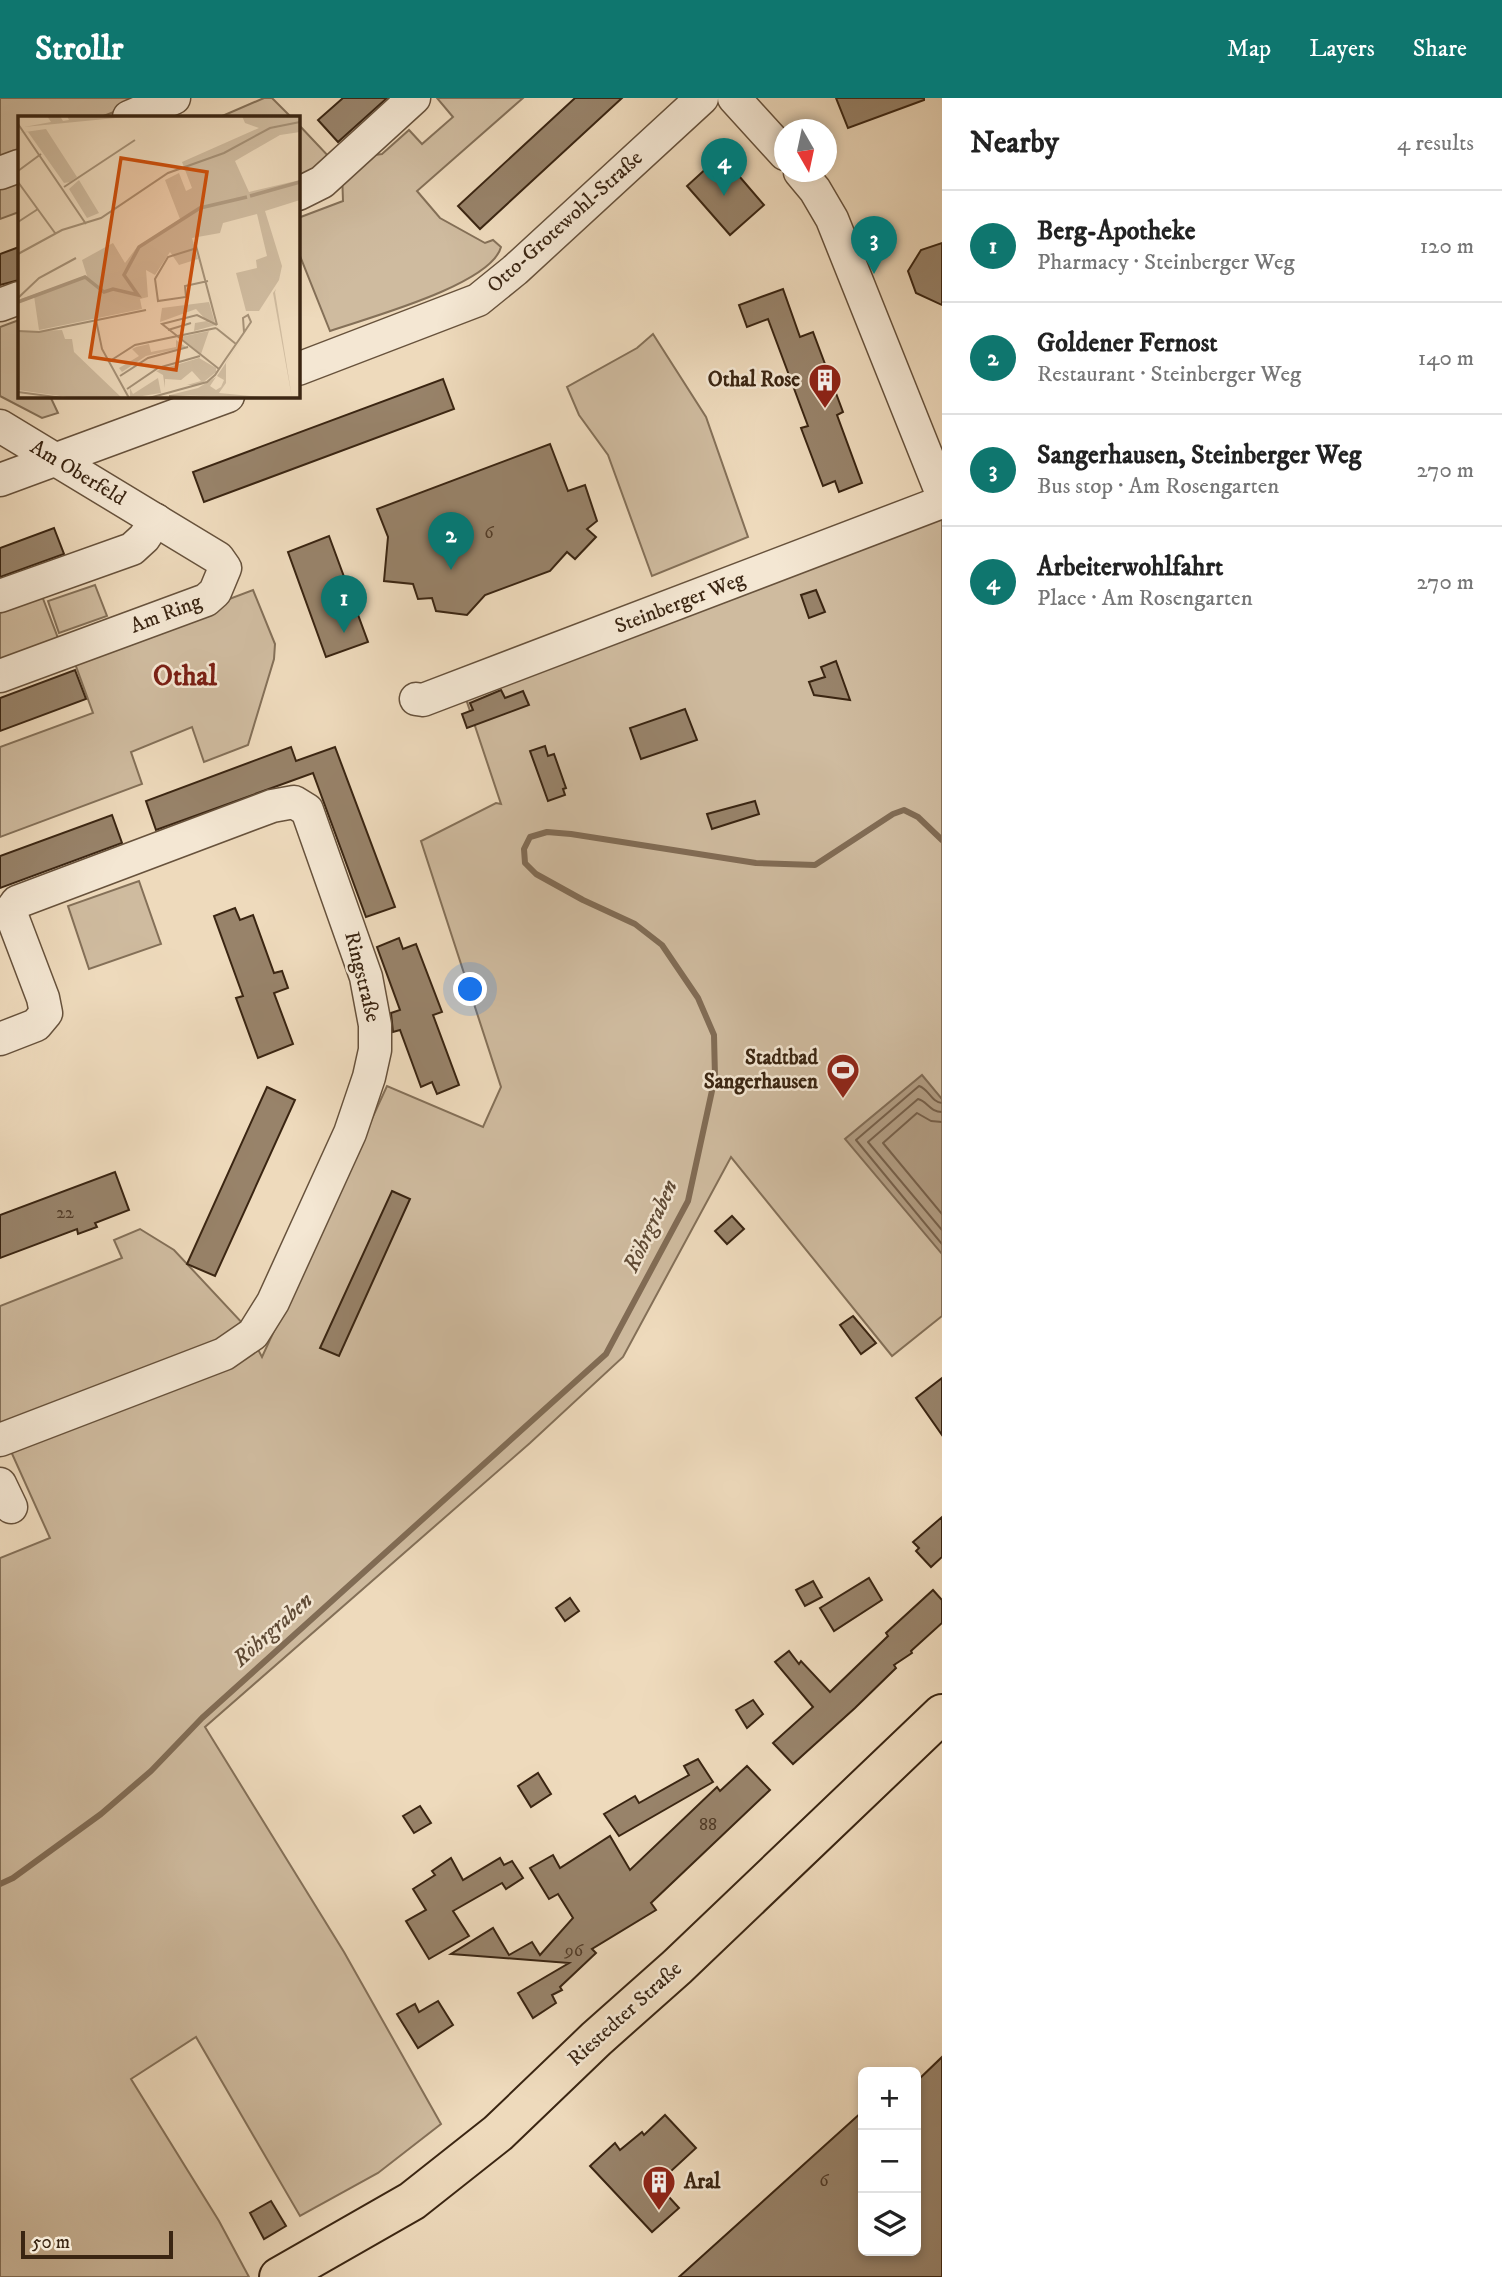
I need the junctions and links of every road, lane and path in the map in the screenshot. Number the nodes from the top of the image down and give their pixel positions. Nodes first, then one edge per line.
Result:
1 (174, 98) edge
2 (414, 98) edge
3 (702, 98) edge
4 (734, 98) edge
5 (131, 116) edge
6 (774, 142) edge
7 (18, 166) edge
8 (0, 173) edge
9 (808, 182) edge
10 (299, 194) edge
11 (18, 298) edge
12 (0, 305) edge
13 (299, 369) edge
14 (225, 397) edge
15 (0, 426) edge
16 (55, 460) junction
17 (0, 480) edge
18 (942, 494) edge
19 (942, 502) edge
20 (156, 520) junction
21 (0, 596) edge
22 (0, 676) edge
23 (416, 699) dead end
24 (0, 1040) edge
25 (0, 1440) edge
26 (942, 1714) edge
27 (279, 2277) edge

1 - 5 street
2 - 10 street
3 - 13 street, Otto-Grotewohl-Straße
4 - 6 street
7 - 8 street
9 - 18 street
11 - 12 street
14 - 16 street
15 - 16 street, Am Oberfeld
16 - 17 street
16 - 20 street, Am Oberfeld
19 - 23 street, Steinberger Weg
20 - 21 street
20 - 22 street, Am Ring
24 - 25 street, Ringstraße
26 - 27 main road, Riestedter Straße

